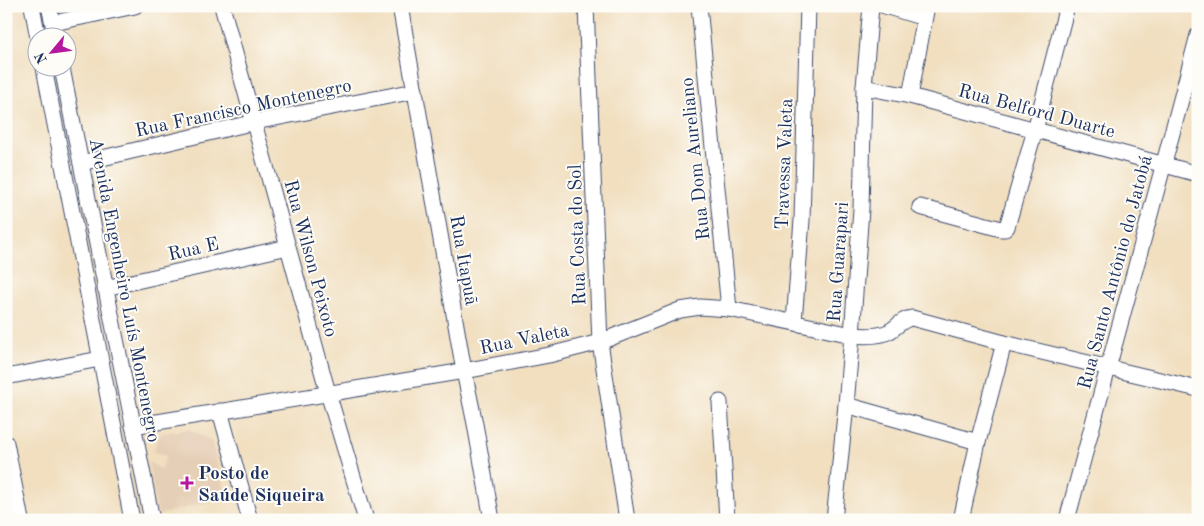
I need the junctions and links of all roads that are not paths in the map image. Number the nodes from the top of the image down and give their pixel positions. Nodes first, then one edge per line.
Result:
1 (32, 6) edge
2 (49, 6) edge
3 (135, 6) edge
4 (222, 6) edge
5 (400, 6) edge
6 (586, 6) edge
7 (699, 6) edge
8 (808, 6) edge
9 (870, 6) edge
10 (885, 6) edge
11 (1067, 6) edge
12 (926, 12) edge
13 (36, 28) edge
14 (54, 28) edge
15 (61, 28) edge
16 (1198, 35) edge
17 (46, 78) edge
18 (64, 78) edge
19 (864, 87) junction
20 (415, 91) junction
21 (910, 96) junction
22 (254, 122) junction
23 (1035, 130) junction
24 (81, 163) junction
25 (1164, 166) junction
26 (1198, 174) edge
27 (85, 189) junction
28 (68, 192) junction
29 (920, 207) dead end
30 (288, 247) junction
31 (105, 288) junction
32 (729, 309) junction
33 (794, 322) junction
34 (852, 335) junction
35 (600, 342) junction
36 (1004, 343) junction
37 (100, 359) junction
38 (1108, 368) junction
39 (464, 371) junction
40 (6, 377) edge
41 (1198, 389) edge
42 (328, 393) junction
43 (720, 402) dead end
44 (846, 405) junction
45 (220, 411) junction
46 (133, 426) junction
47 (978, 442) junction
48 (6, 444) edge
49 (21, 520) edge
50 (132, 520) edge
51 (152, 520) edge
52 (250, 520) edge
53 (366, 520) edge
54 (492, 520) edge
55 (627, 520) edge
56 (727, 520) edge
57 (834, 520) edge
58 (961, 520) edge
59 (1067, 520) edge

1 - 13 street
2 - 14 street
3 - 15 street
4 - 22 street, Rua Wilson Peixoto
5 - 20 street, Rua Itapuã
6 - 35 street, Rua Costa do Sol
7 - 32 street, Rua Dom Aureliano
8 - 33 street, Travessa Valeta
9 - 19 street, Rua Guarapari
10 - 12 street
11 - 23 street
12 - 21 street
16 - 25 street, Rua Santo Antônio do Jatobá
17 - 28 street, Avenida Engenheiro Luís Montenegro
18 - 24 street, Avenida Engenheiro Luís Montenegro
19 - 21 street, Rua Belford Duarte
19 - 34 street, Rua Guarapari
20 - 22 street, Rua Francisco Montenegro
20 - 39 street, Rua Itapuã
21 - 23 street, Rua Belford Duarte
22 - 24 street, Rua Francisco Montenegro
22 - 30 street, Rua Wilson Peixoto
23 - 25 street, Rua Belford Duarte
23 - 29 street
24 - 27 street, Avenida Engenheiro Luís Montenegro
25 - 26 street, Rua Belford Duarte
25 - 38 street, Rua Santo Antônio do Jatobá
27 - 28 street
27 - 31 street, Avenida Engenheiro Luís Montenegro
28 - 37 street, Avenida Engenheiro Luís Montenegro
30 - 31 street, Rua E
30 - 42 street, Rua Wilson Peixoto
31 - 46 street, Avenida Engenheiro Luís Montenegro
32 - 33 street, Rua Valeta
32 - 35 street, Rua Valeta
33 - 34 street, Rua Valeta
34 - 36 street, Rua Valeta
34 - 44 street, Rua Guarapari
35 - 39 street, Rua Valeta
35 - 55 street, Rua Costa do Sol
36 - 38 street
36 - 47 street
37 - 40 street
37 - 50 street, Avenida Engenheiro Luís Montenegro
38 - 41 street
38 - 59 street, Rua Santo Antônio do Jatobá
39 - 42 street, Rua Valeta
39 - 54 street, Rua Itapuã
42 - 45 street, Rua Valeta
42 - 53 street, Rua Wilson Peixoto
43 - 56 street
44 - 47 street
44 - 57 street, Rua Guarapari
45 - 46 street, Rua Valeta
45 - 52 street
46 - 51 street, Avenida Engenheiro Luís Montenegro
47 - 58 street
48 - 49 street

